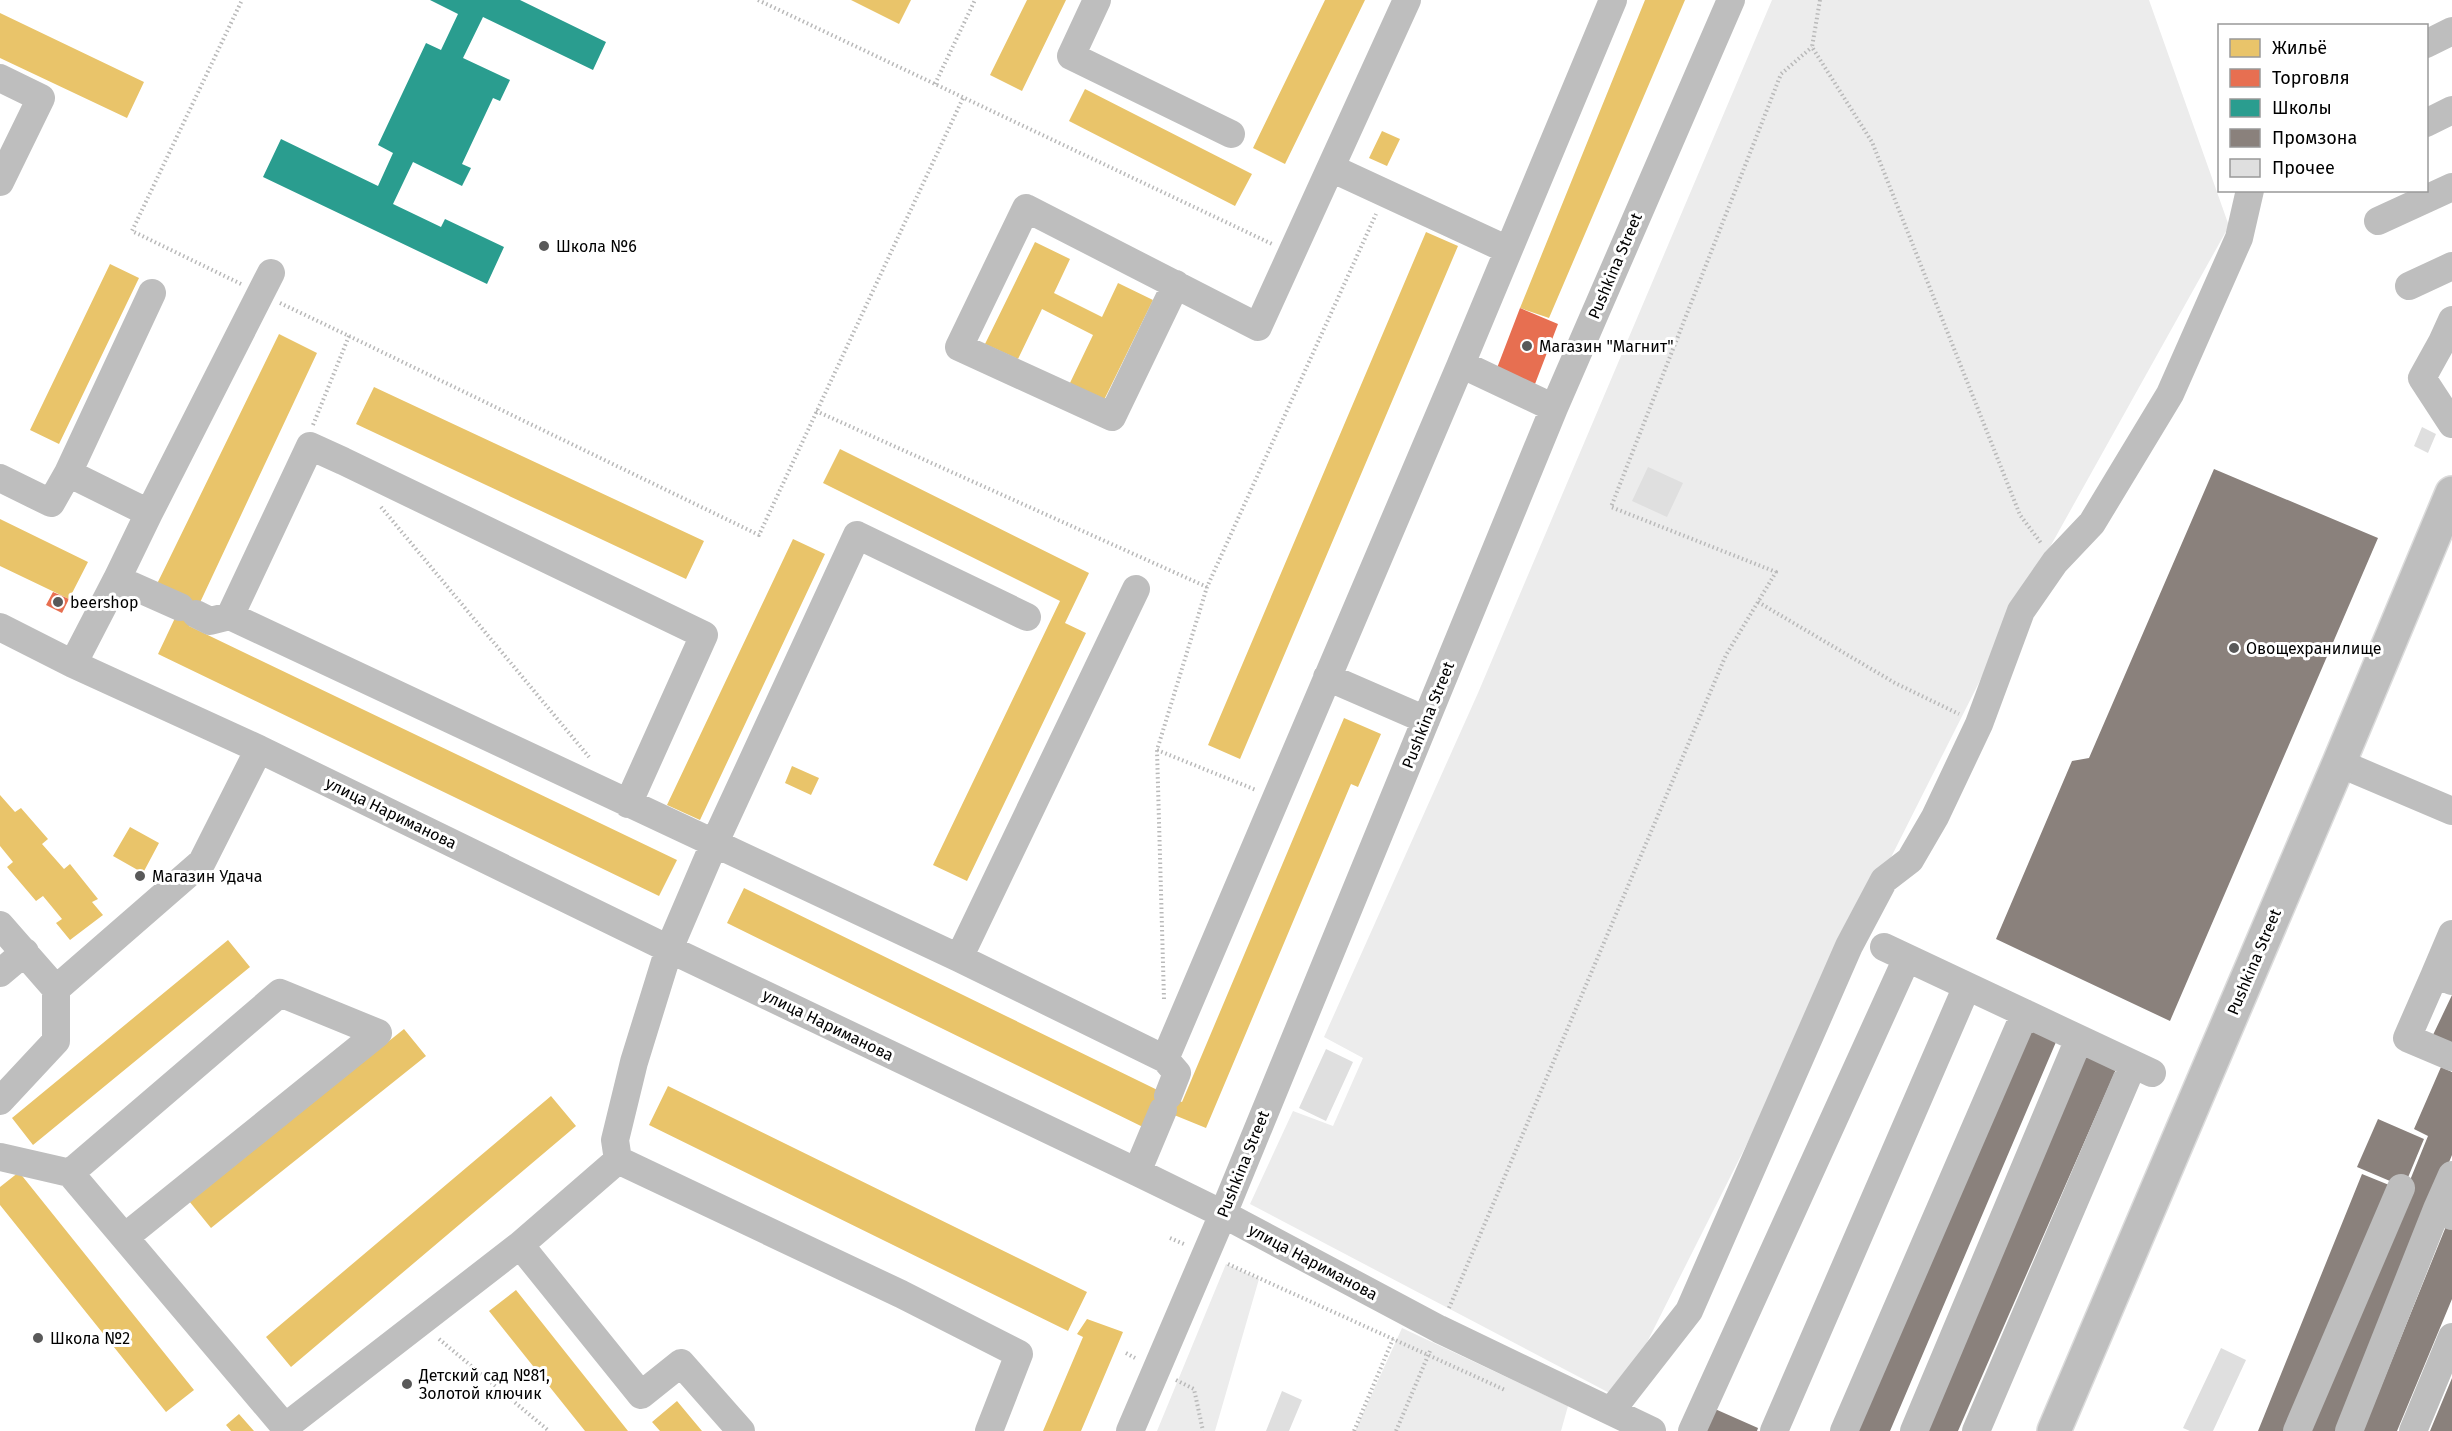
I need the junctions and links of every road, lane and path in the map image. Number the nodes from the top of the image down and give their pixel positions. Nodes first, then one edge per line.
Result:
1 (242, 0) edge
2 (758, 0) edge
3 (975, 0) edge
4 (1097, 0) edge
5 (1407, 0) edge
6 (1613, 0) edge
7 (1731, 0) edge
8 (1820, 0) edge
9 (2452, 31) edge
10 (2428, 43) edge
11 (1812, 47) junction
12 (0, 78) edge
13 (935, 84) junction
14 (963, 98) junction
15 (2452, 110) edge
16 (2428, 122) edge
17 (1232, 134) dead end
18 (1330, 168) junction
19 (0, 182) edge
20 (2452, 187) edge
21 (2250, 192) edge
22 (1380, 205) dead end
23 (2378, 221) dead end
24 (1508, 250) junction
25 (1292, 253) junction
26 (2452, 266) edge
27 (266, 284) junction
28 (1176, 284) junction
29 (2409, 286) dead end
30 (152, 293) dead end
31 (2452, 320) edge
32 (349, 336) junction
33 (1461, 364) junction
34 (1554, 408) junction
35 (816, 411) junction
36 (2452, 424) edge
37 (343, 461) junction
38 (68, 473) junction
39 (0, 478) edge
40 (2452, 493) edge
41 (380, 506) dead end
42 (149, 513) junction
43 (2055, 562) junction
44 (117, 579) junction
45 (1206, 587) junction
46 (1136, 589) dead end
47 (1758, 602) junction
48 (230, 616) junction
49 (1027, 617) dead end
50 (0, 627) edge
51 (73, 664) junction
52 (1328, 677) junction
53 (1426, 720) junction
54 (1979, 724) junction
55 (260, 749) junction
56 (1157, 750) junction
57 (590, 759) dead end
58 (2339, 763) junction
59 (1276, 798) junction
60 (628, 804) junction
61 (2452, 811) edge
62 (714, 844) junction
63 (0, 925) edge
64 (2452, 934) edge
65 (669, 949) junction
66 (25, 952) junction
67 (959, 958) junction
68 (0, 973) edge
69 (2443, 977) edge
70 (1967, 986) junction
71 (56, 989) junction
72 (1164, 1011) dead end
73 (2025, 1013) junction
74 (2079, 1039) junction
75 (2452, 1058) edge
76 (1165, 1059) junction
77 (0, 1101) edge
78 (0, 1157) edge
79 (618, 1160) junction
80 (1137, 1172) junction
81 (70, 1173) junction
82 (2452, 1175) edge
83 (2401, 1188) dead end
84 (2445, 1212) edge
85 (1223, 1214) junction
86 (125, 1237) junction
87 (1170, 1238) dead end
88 (520, 1245) junction
89 (1205, 1254) junction
90 (420, 1323) junction
91 (1439, 1329) junction
92 (2452, 1337) edge
93 (1393, 1339) junction
94 (1428, 1355) junction
95 (1510, 1392) dead end
96 (1611, 1411) junction
97 (549, 1431) edge
98 (741, 1431) edge
99 (989, 1431) edge
100 (1130, 1431) edge
101 (1354, 1431) edge
102 (1396, 1431) edge
103 (1652, 1431) edge
104 (1692, 1431) edge
105 (1774, 1431) edge
106 (1844, 1431) edge
107 (1914, 1431) edge
108 (1976, 1431) edge
109 (2054, 1431) edge
110 (2297, 1431) edge
111 (2349, 1431) edge
112 (2413, 1431) edge

1 - 27 path
2 - 13 path
3 - 13 path
4 - 17 street
5 - 18 street
6 - 24 street
7 - 34 street, Pushkina Street
8 - 11 path
9 - 10 street
11 - 43 path
11 - 47 path
12 - 19 street
13 - 14 path
14 - 25 path
14 - 35 path
15 - 16 street
18 - 24 street
18 - 25 street
20 - 23 street
21 - 43 street
22 - 45 path
24 - 33 street
25 - 28 street
26 - 29 street
27 - 32 path
27 - 42 street
28 - 28 street
30 - 38 street
31 - 36 street
32 - 35 path
32 - 37 path
33 - 34 street
33 - 52 street
34 - 53 street, Pushkina Street
35 - 45 path
37 - 48 street
37 - 60 street
38 - 39 street
38 - 42 street
40 - 58 main road, Pushkina Street
41 - 57 path
42 - 44 street
43 - 54 street
44 - 48 street
44 - 51 street
45 - 56 path
46 - 67 street
47 - 54 path
47 - 91 path
48 - 60 street
49 - 62 street
50 - 51 street, улица Нариманова
51 - 55 street, улица Нариманова
52 - 53 street
52 - 59 street
53 - 85 street, Pushkina Street
54 - 96 street
55 - 65 street, улица Нариманова
55 - 71 street
56 - 59 path
56 - 72 path
58 - 61 street
58 - 109 main road, Pushkina Street
59 - 76 street
60 - 62 street
62 - 65 street
62 - 67 street
63 - 66 street
64 - 69 street
65 - 79 street
65 - 80 street, улица Нариманова
66 - 68 street
66 - 71 street
67 - 76 street
69 - 75 street
70 - 73 street
70 - 104 street
70 - 105 street
71 - 77 street
73 - 74 street
73 - 106 street
74 - 107 street
74 - 108 street
76 - 80 street
78 - 81 street
79 - 88 street
79 - 99 street
80 - 85 street, улица Нариманова
81 - 86 street
81 - 86 street
82 - 84 street
83 - 110 street
84 - 111 street
85 - 89 street, Pushkina Street
85 - 91 street, улица Нариманова
86 - 90 street
87 - 89 path
88 - 90 street
88 - 98 street
89 - 93 path
89 - 100 street, Pushkina Street
90 - 97 path
91 - 94 path
91 - 96 street, улица Нариманова
92 - 112 street
93 - 94 path
93 - 101 path
94 - 95 path
94 - 102 path
96 - 103 street, улица Нариманова

